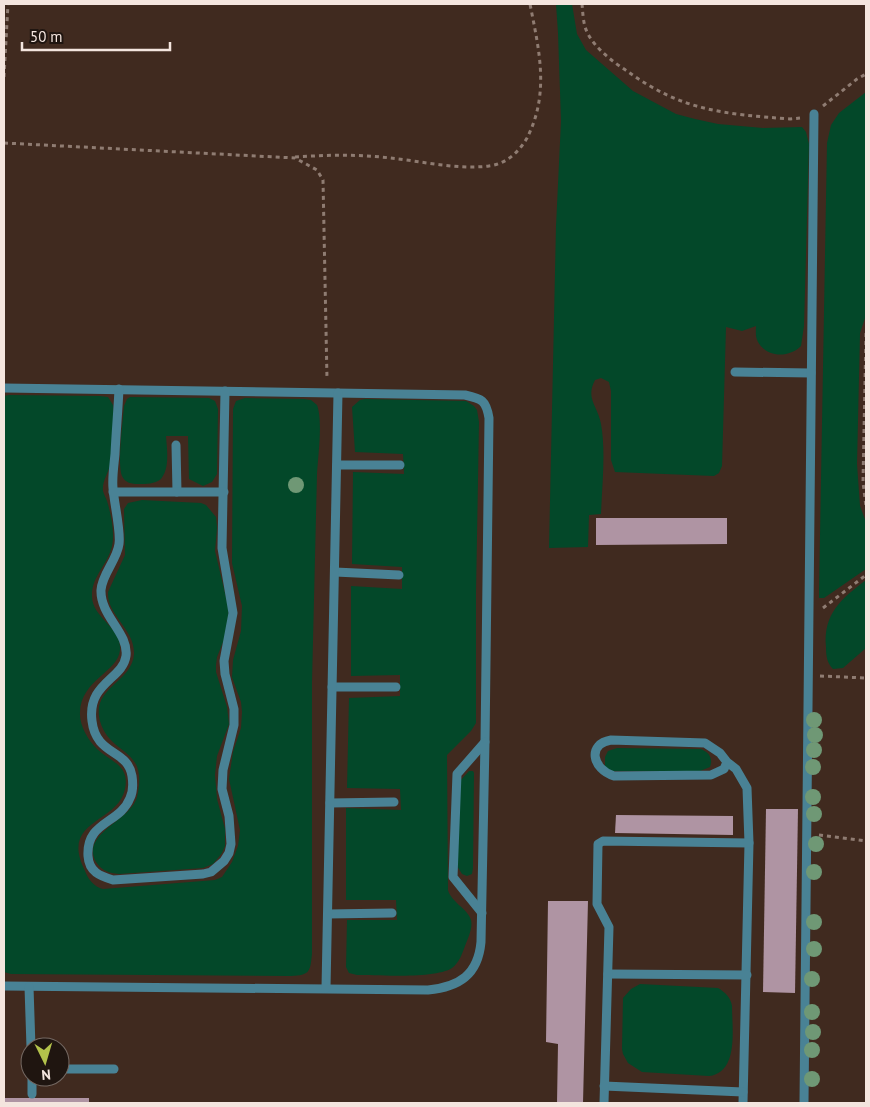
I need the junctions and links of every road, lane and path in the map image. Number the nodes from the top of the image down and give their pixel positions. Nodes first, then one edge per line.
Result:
1 (8, 4) edge
2 (530, 4) edge
3 (582, 4) edge
4 (866, 74) edge
5 (4, 77) edge
6 (814, 114) junction
7 (4, 143) edge
8 (288, 158) junction
9 (866, 333) edge
10 (735, 372) dead end
11 (811, 373) junction
12 (4, 388) edge
13 (119, 389) junction
14 (225, 391) junction
15 (328, 392) junction
16 (338, 393) junction
17 (176, 445) dead end
18 (337, 465) junction
19 (400, 465) dead end
20 (113, 492) junction
21 (177, 492) junction
22 (224, 492) junction
23 (866, 507) edge
24 (335, 572) junction
25 (399, 575) dead end
26 (866, 575) edge
27 (808, 619) junction
28 (807, 676) junction
29 (866, 678) edge
30 (332, 687) junction
31 (396, 687) dead end
32 (486, 742) junction
33 (726, 762) junction
34 (394, 802) dead end
35 (330, 803) junction
36 (806, 834) junction
37 (866, 841) edge
38 (748, 843) junction
39 (392, 913) dead end
40 (482, 913) junction
41 (328, 914) junction
42 (608, 974) junction
43 (747, 976) junction
44 (4, 986) edge
45 (29, 987) junction
46 (326, 988) junction
47 (31, 1037) edge
48 (70, 1069) edge
49 (114, 1069) dead end
50 (604, 1086) junction
51 (32, 1087) edge
52 (744, 1092) junction
53 (32, 1094) dead end
54 (604, 1103) edge
55 (743, 1103) edge
56 (804, 1103) edge

1 - 5 path
2 - 8 path
3 - 6 path
4 - 6 path
6 - 11 lane
7 - 8 path
8 - 15 path
9 - 23 path
10 - 11 lane
11 - 27 lane
12 - 13 lane
13 - 14 lane
13 - 20 lane
14 - 15 lane
14 - 22 lane
15 - 16 lane
16 - 18 lane
16 - 32 lane
17 - 21 lane
18 - 19 lane
18 - 24 lane
20 - 21 lane
20 - 22 lane
21 - 22 lane
24 - 25 lane
24 - 30 lane
26 - 27 path
27 - 28 lane
28 - 29 path
28 - 36 lane
30 - 31 lane
30 - 35 lane
32 - 40 lane
32 - 40 lane
33 - 33 lane
33 - 38 lane
34 - 35 lane
35 - 41 lane
36 - 37 path
36 - 56 lane
38 - 42 lane
38 - 43 lane
39 - 41 lane
40 - 46 lane
41 - 46 lane
42 - 43 lane
42 - 50 lane
43 - 52 lane
44 - 45 lane
45 - 46 lane
45 - 47 lane
48 - 49 lane
50 - 52 lane
50 - 54 lane
51 - 53 lane
52 - 55 lane

